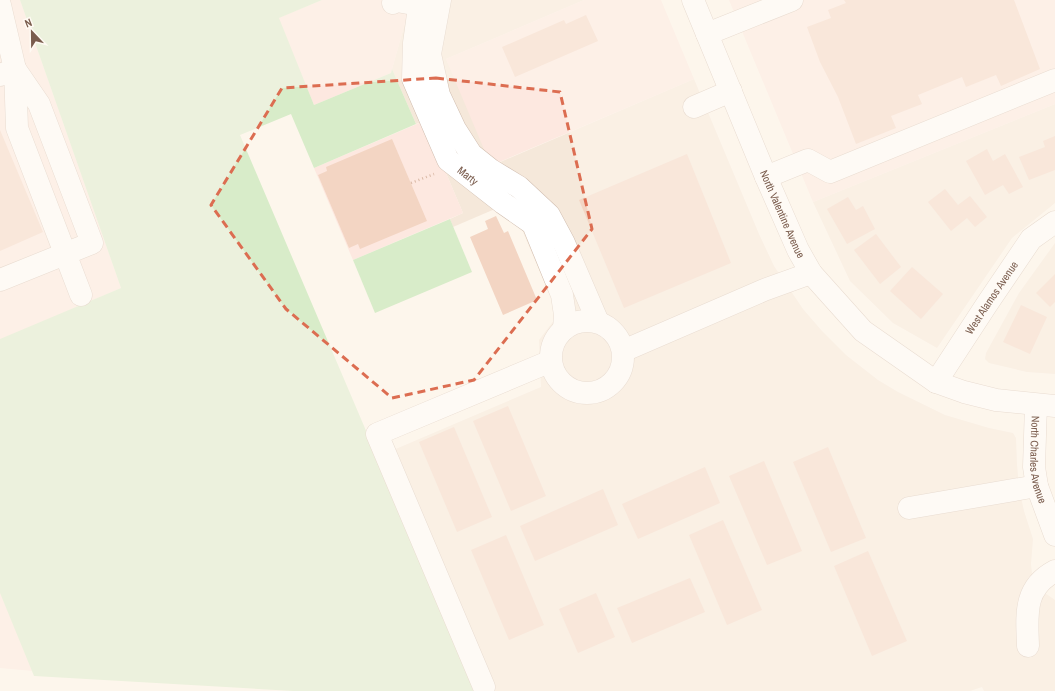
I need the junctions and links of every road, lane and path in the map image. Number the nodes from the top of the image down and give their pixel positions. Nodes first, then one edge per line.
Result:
1 (440, 0) edge
2 (693, 0) edge
3 (792, 0) edge
4 (393, 3) dead end
5 (419, 3) edge
6 (0, 5) edge
7 (707, 34) junction
8 (8, 72) edge
9 (1055, 80) edge
10 (730, 91) junction
11 (694, 107) dead end
12 (766, 177) junction
13 (525, 182) junction
14 (503, 203) junction
15 (1055, 222) edge
16 (65, 254) junction
17 (811, 273) junction
18 (0, 280) edge
19 (81, 295) dead end
20 (598, 322) junction
21 (564, 329) junction
22 (623, 351) junction
23 (551, 361) junction
24 (936, 382) junction
25 (1045, 405) edge
26 (1037, 486) junction
27 (910, 508) dead end
28 (1055, 535) edge
29 (1055, 571) edge
30 (1028, 646) dead end
31 (484, 687) dead end

1 - 13 street, Marty
2 - 7 street, North Valentine Avenue
3 - 7 street
4 - 5 street
5 - 14 street, Marty
6 - 8 street
7 - 10 street, North Valentine Avenue
8 - 16 street
8 - 16 street
9 - 12 street
10 - 11 street
10 - 12 street, North Valentine Avenue
12 - 17 street, North Valentine Avenue
13 - 14 street
13 - 20 street, Marty
14 - 21 street, Marty
15 - 24 street, West Alamos Avenue
16 - 18 street
16 - 19 street
17 - 22 street
17 - 24 street, North Valentine Avenue
20 - 21 street
20 - 22 street
21 - 23 street
22 - 23 street
23 - 31 street
24 - 25 street, North Valentine Avenue
25 - 26 street, North Charles Avenue
26 - 27 street
26 - 28 street, North Charles Avenue
29 - 30 street

